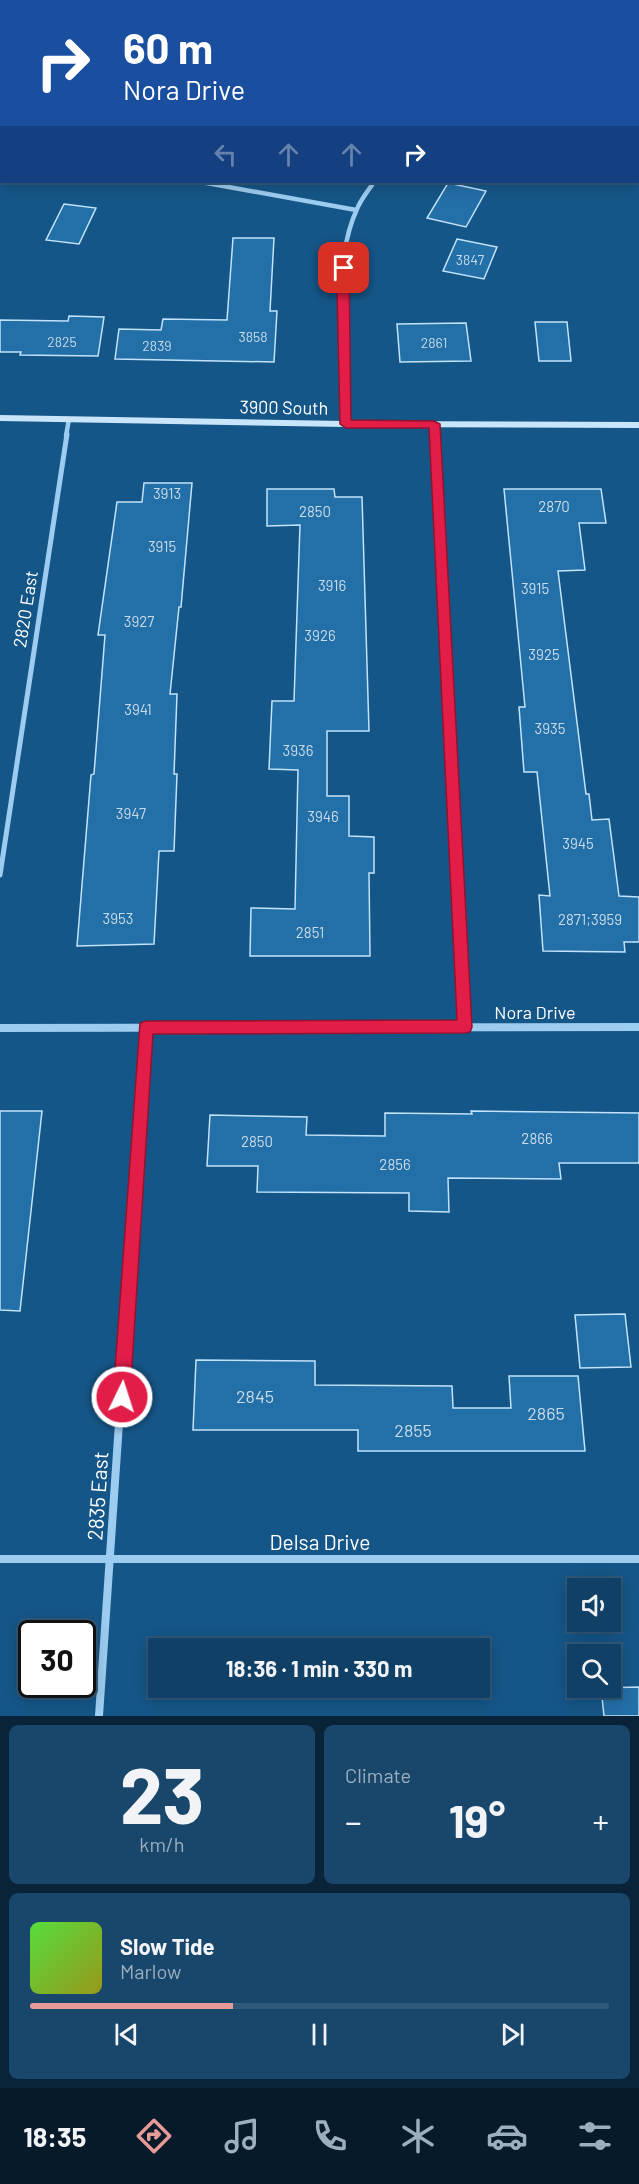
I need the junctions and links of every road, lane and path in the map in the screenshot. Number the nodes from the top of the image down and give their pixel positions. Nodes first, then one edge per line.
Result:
1 (207, 183) edge
2 (373, 183) edge
3 (356, 210) junction
4 (0, 418) edge
5 (69, 419) junction
6 (346, 424) junction
7 (434, 424) junction
8 (639, 425) edge
9 (0, 875) edge
10 (465, 1027) junction
11 (639, 1027) edge
12 (0, 1028) edge
13 (146, 1028) junction
14 (0, 1559) edge
15 (111, 1559) junction
16 (639, 1559) edge
17 (99, 1716) edge

1 - 3 street
2 - 3 street
3 - 6 street
4 - 5 main road, 3900 South
5 - 6 main road, 3900 South
5 - 9 street, 2820 East
6 - 7 main road, 3900 South
7 - 8 main road, 3900 South
7 - 10 street
10 - 11 street, Nora Drive
10 - 13 street, Nora Drive
12 - 13 street, Nora Drive
13 - 15 street, 2835 East
14 - 15 street, Delsa Drive
15 - 16 street, Delsa Drive
15 - 17 street, 2835 East

